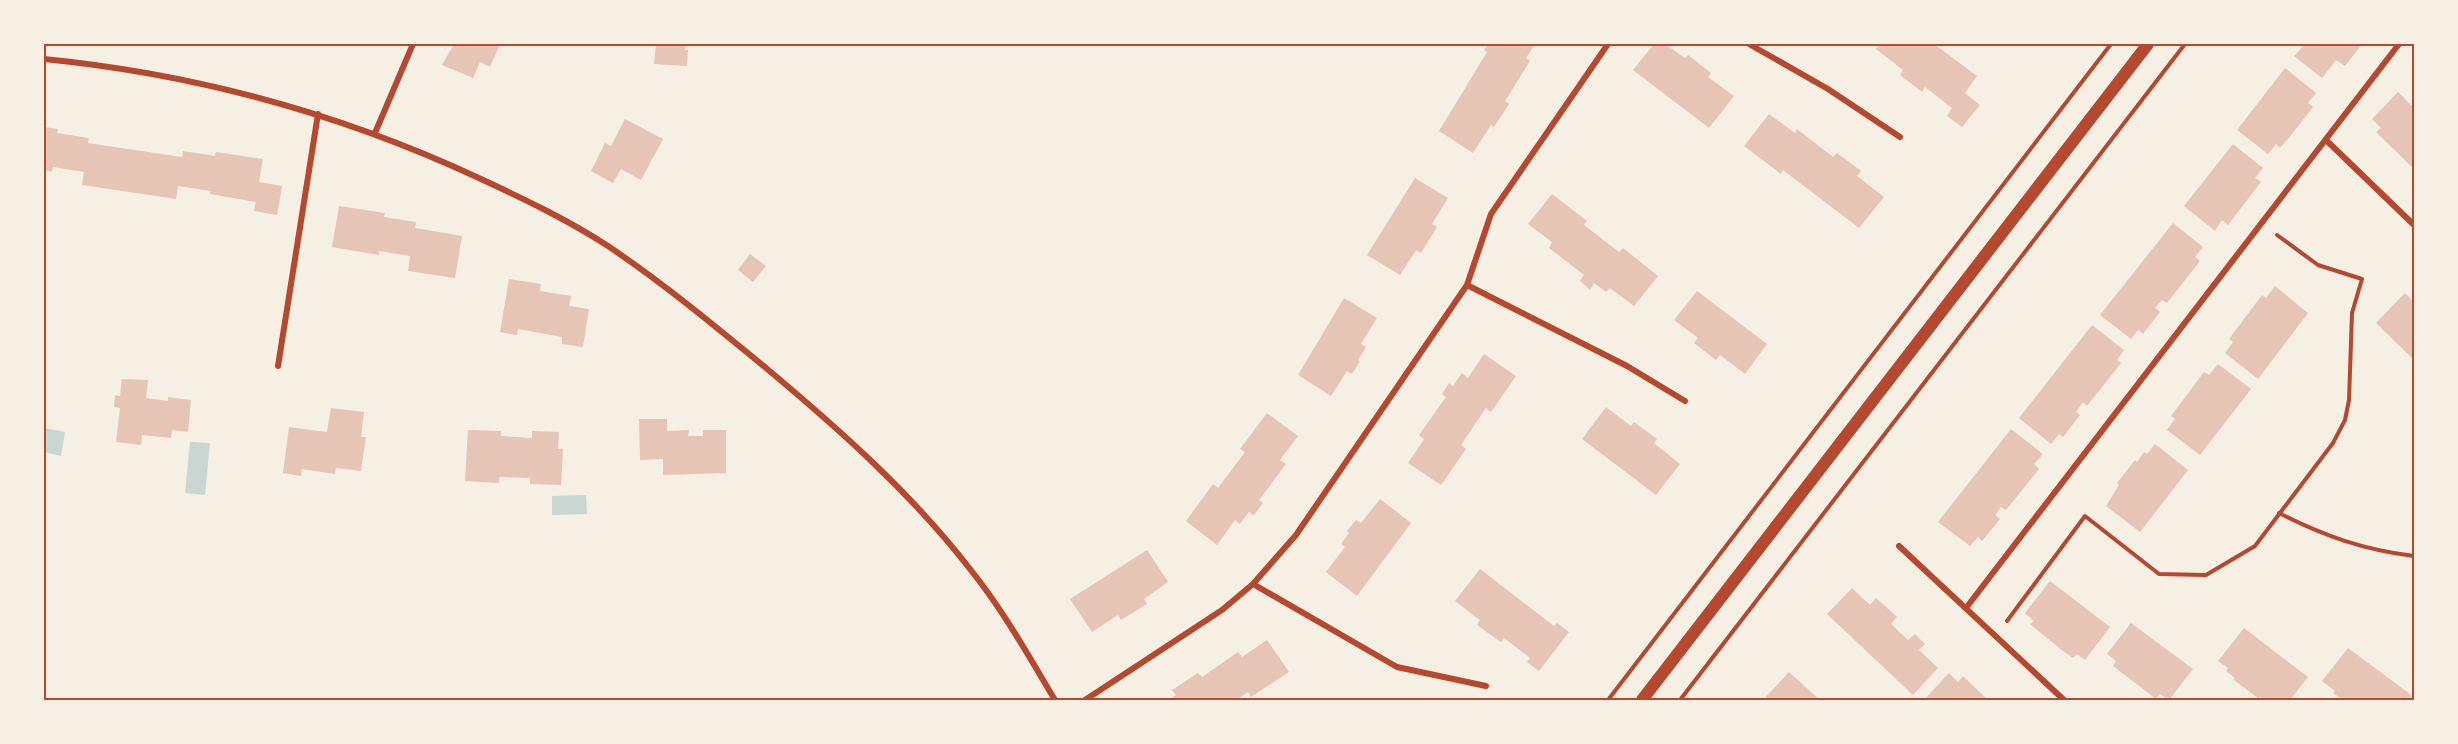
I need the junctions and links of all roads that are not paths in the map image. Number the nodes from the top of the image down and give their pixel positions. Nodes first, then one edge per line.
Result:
1 (413, 44) edge
2 (1608, 44) edge
3 (1749, 44) edge
4 (2148, 44) edge
5 (2399, 44) edge
6 (44, 59) edge
7 (318, 114) junction
8 (375, 133) junction
9 (1900, 137) dead end
10 (2326, 140) junction
11 (2415, 225) edge
12 (1467, 285) junction
13 (278, 366) dead end
14 (1685, 401) dead end
15 (1899, 546) dead end
16 (1253, 584) junction
17 (1966, 608) junction
18 (1486, 686) dead end
19 (1055, 700) edge
20 (1085, 700) edge
21 (1642, 700) edge
22 (2064, 700) edge

1 - 8 street
2 - 12 street
3 - 9 street
4 - 21 main road
5 - 10 street
6 - 7 street
7 - 8 street
7 - 13 street
8 - 19 street
10 - 11 street
10 - 17 street
12 - 14 street
12 - 16 street
15 - 17 street
16 - 18 street
16 - 20 street
17 - 22 street

